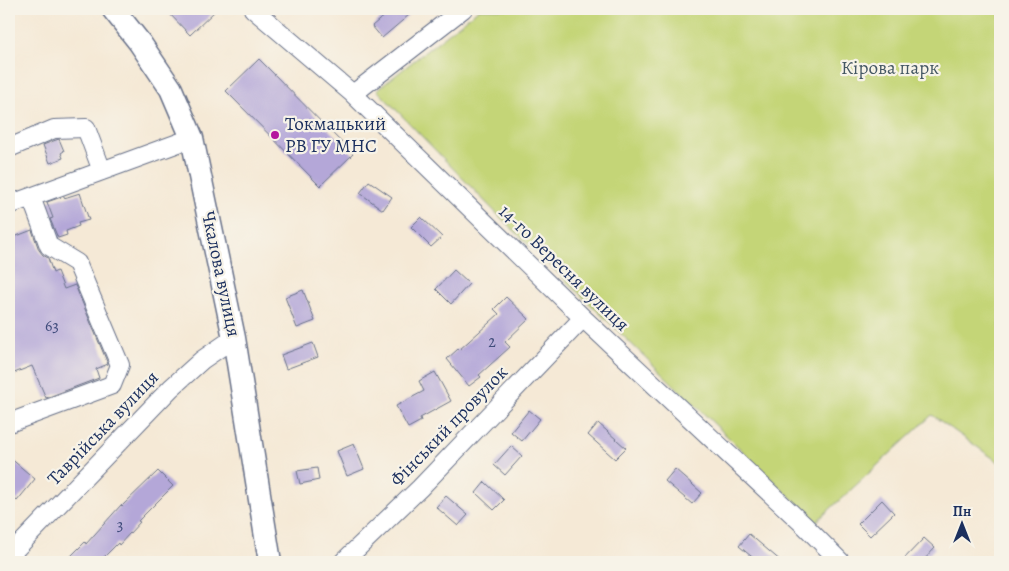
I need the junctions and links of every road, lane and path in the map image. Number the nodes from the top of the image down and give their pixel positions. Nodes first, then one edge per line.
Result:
1 (113, 9) edge
2 (252, 9) edge
3 (463, 9) edge
4 (353, 94) junction
5 (192, 138) junction
6 (9, 148) edge
7 (102, 171) junction
8 (31, 197) junction
9 (9, 206) edge
10 (584, 318) junction
11 (234, 338) junction
12 (9, 423) edge
13 (15, 538) edge
14 (9, 556) edge
15 (270, 562) edge
16 (343, 562) edge
17 (841, 562) edge

1 - 5 main road, Чкалова вулиця
2 - 4 street, 14-го Вересня вулиця
3 - 4 street
4 - 10 street, 14-го Вересня вулиця
5 - 7 street
5 - 11 main road, Чкалова вулиця
6 - 7 street
7 - 8 street
8 - 9 street
8 - 12 street
10 - 16 street, Фінський провулок
10 - 17 street, 14-го Вересня вулиця
11 - 13 street, Таврійська вулиця
11 - 15 main road, Чкалова вулиця
13 - 14 street, Таврійська вулиця

